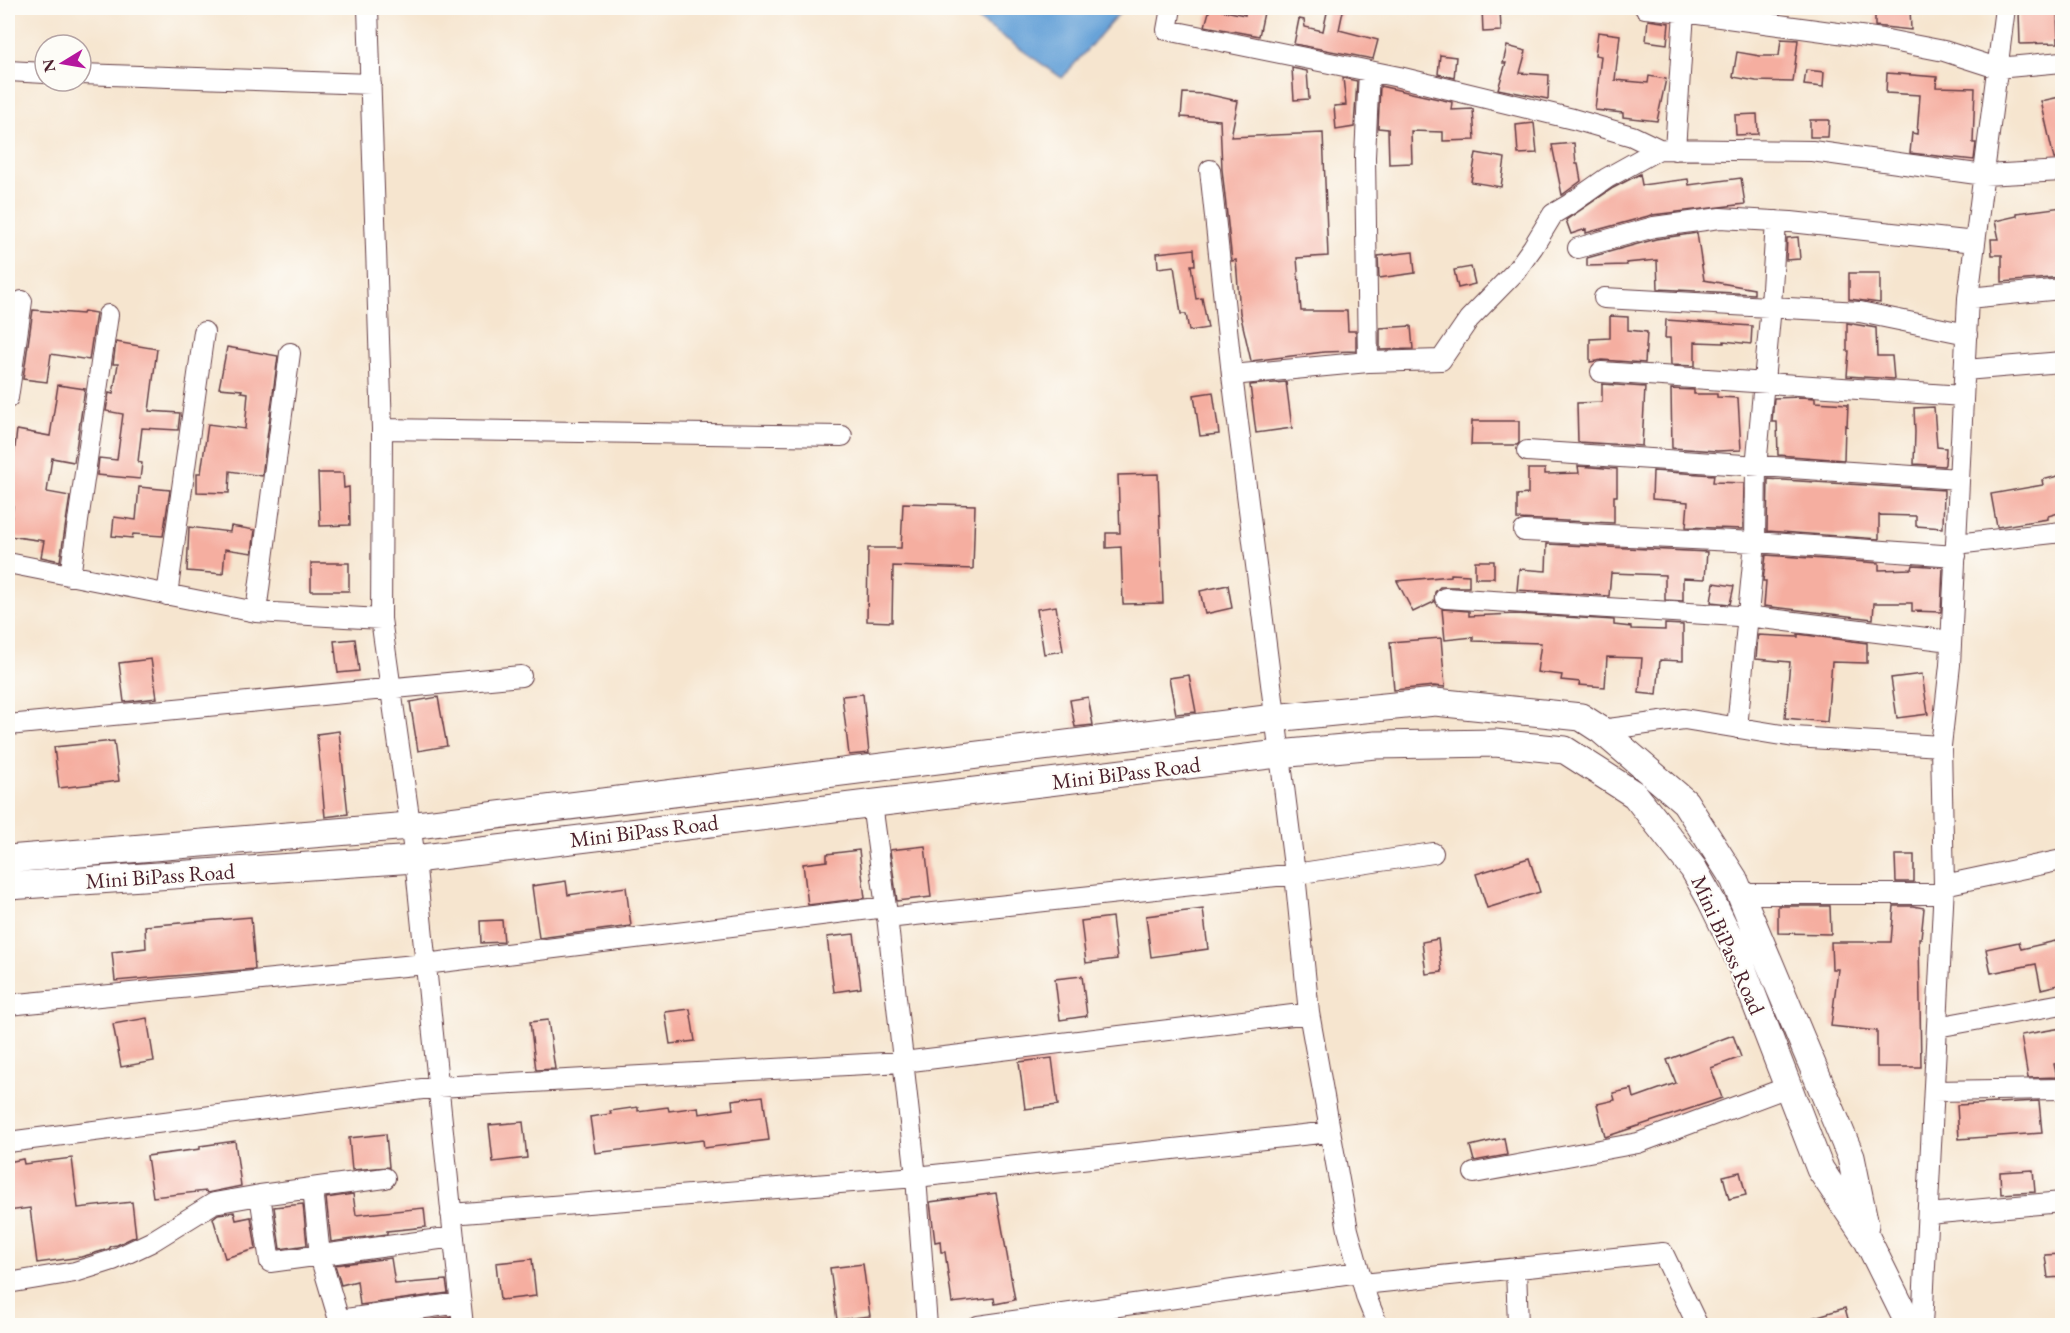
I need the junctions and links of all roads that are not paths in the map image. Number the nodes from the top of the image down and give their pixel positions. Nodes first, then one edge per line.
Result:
1 (368, 8) edge
2 (1171, 8) edge
3 (1644, 8) edge
4 (2005, 8) edge
5 (1705, 11) edge
6 (1684, 12) junction
7 (2062, 62) edge
8 (1997, 68) junction
9 (8, 71) edge
10 (1370, 71) junction
11 (33, 72) edge
12 (93, 74) edge
13 (370, 84) junction
14 (1667, 150) junction
15 (1210, 170) dead end
16 (2062, 171) edge
17 (1984, 175) junction
18 (1776, 221) junction
19 (1975, 242) junction
20 (1578, 248) dead end
21 (2062, 289) edge
22 (1604, 298) dead end
23 (1968, 298) junction
24 (22, 301) dead end
25 (1772, 306) junction
26 (108, 315) dead end
27 (204, 332) dead end
28 (1967, 334) junction
29 (290, 353) dead end
30 (1368, 362) junction
31 (2062, 362) edge
32 (1965, 370) junction
33 (1601, 372) dead end
34 (1232, 375) junction
35 (1762, 384) junction
36 (1964, 396) junction
37 (8, 398) edge
38 (382, 429) junction
39 (842, 436) dead end
40 (1527, 451) dead end
41 (1756, 467) junction
42 (1959, 479) junction
43 (1524, 531) dead end
44 (2062, 532) edge
45 (1755, 542) junction
46 (1956, 550) junction
47 (8, 563) edge
48 (70, 576) junction
49 (168, 595) junction
50 (1445, 598) dead end
51 (256, 612) junction
52 (1748, 617) junction
53 (381, 619) junction
54 (1952, 641) junction
55 (521, 676) dead end
56 (391, 687) junction
57 (1274, 718) junction
58 (8, 724) edge
59 (1737, 728) junction
60 (1601, 730) junction
61 (1941, 746) junction
62 (1279, 754) junction
63 (872, 804) junction
64 (410, 826) junction
65 (1433, 853) dead end
66 (8, 859) edge
67 (415, 860) junction
68 (2062, 860) edge
69 (1295, 874) junction
70 (8, 886) edge
71 (1944, 889) junction
72 (1741, 894) junction
73 (886, 912) junction
74 (424, 964) junction
75 (2062, 1004) edge
76 (8, 1005) edge
77 (1309, 1012) junction
78 (1937, 1027) junction
79 (903, 1062) junction
80 (438, 1087) junction
81 (1788, 1087) junction
82 (2062, 1089) edge
83 (1934, 1090) junction
84 (1330, 1132) junction
85 (8, 1142) edge
86 (1474, 1173) dead end
87 (385, 1178) dead end
88 (916, 1178) junction
89 (313, 1188) junction
90 (260, 1195) junction
91 (2062, 1202) edge
92 (451, 1214) junction
93 (1928, 1214) junction
94 (454, 1238) junction
95 (1867, 1239) junction
96 (320, 1256) junction
97 (1516, 1268) junction
98 (1361, 1278) junction
99 (8, 1283) edge
100 (460, 1303) junction
101 (463, 1326) edge
102 (927, 1326) edge
103 (978, 1326) edge
104 (1377, 1326) edge
105 (1518, 1326) edge
106 (1698, 1326) edge
107 (1910, 1326) edge
108 (1922, 1326) edge

1 - 13 street
2 - 10 street
3 - 6 street
4 - 8 street
5 - 6 street
5 - 8 street
6 - 14 street
7 - 8 street
8 - 17 street
9 - 11 street
10 - 14 street
10 - 30 street
12 - 13 street
13 - 38 street
14 - 17 street
14 - 30 street
15 - 34 street
16 - 17 street
17 - 19 street
18 - 19 street
18 - 20 street
18 - 25 street
19 - 23 street
21 - 23 street
22 - 25 street
23 - 28 street
24 - 37 street
25 - 28 street
25 - 35 street
26 - 48 street
27 - 49 street
28 - 32 street
29 - 51 street
30 - 34 street
31 - 32 street
32 - 36 street
33 - 35 street
34 - 57 street
35 - 36 street
35 - 41 street
36 - 42 street
38 - 39 street
38 - 53 street
40 - 41 street
41 - 42 street
41 - 45 street
42 - 46 street
43 - 45 street
44 - 46 street
45 - 46 street
45 - 52 street
46 - 54 street
47 - 48 street
48 - 49 street
49 - 51 street
50 - 52 street
51 - 53 street
52 - 54 street
52 - 59 street
53 - 56 street
54 - 61 street
55 - 56 street
56 - 58 street
56 - 64 street
57 - 60 street
57 - 62 street
57 - 64 street
59 - 60 street
59 - 61 street
60 - 72 street
61 - 71 street
62 - 63 street, Mini BiPass Road
62 - 69 street
62 - 81 street, Mini BiPass Road
63 - 67 street, Mini BiPass Road
63 - 73 street
64 - 66 street
64 - 67 street
65 - 69 street
67 - 70 street, Mini BiPass Road
67 - 74 street
68 - 71 street
69 - 73 street
69 - 77 street
71 - 72 street
71 - 78 street
72 - 95 street
73 - 74 street
73 - 79 street
74 - 76 street
74 - 80 street
75 - 78 street
77 - 79 street
77 - 84 street
78 - 83 street
79 - 80 street
79 - 88 street
80 - 85 street
80 - 92 street
81 - 86 street
81 - 95 street, Mini BiPass Road
82 - 83 street
83 - 93 street
84 - 88 street
84 - 98 street
87 - 89 street
88 - 92 street
88 - 102 street
89 - 90 street
89 - 96 street
90 - 96 street
90 - 99 street
91 - 93 street
92 - 94 street
93 - 108 street
94 - 96 street
94 - 100 street
95 - 107 street, Mini BiPass Road
96 - 100 street
97 - 98 street
97 - 105 street
97 - 106 street
98 - 103 street
98 - 104 street
100 - 101 street

